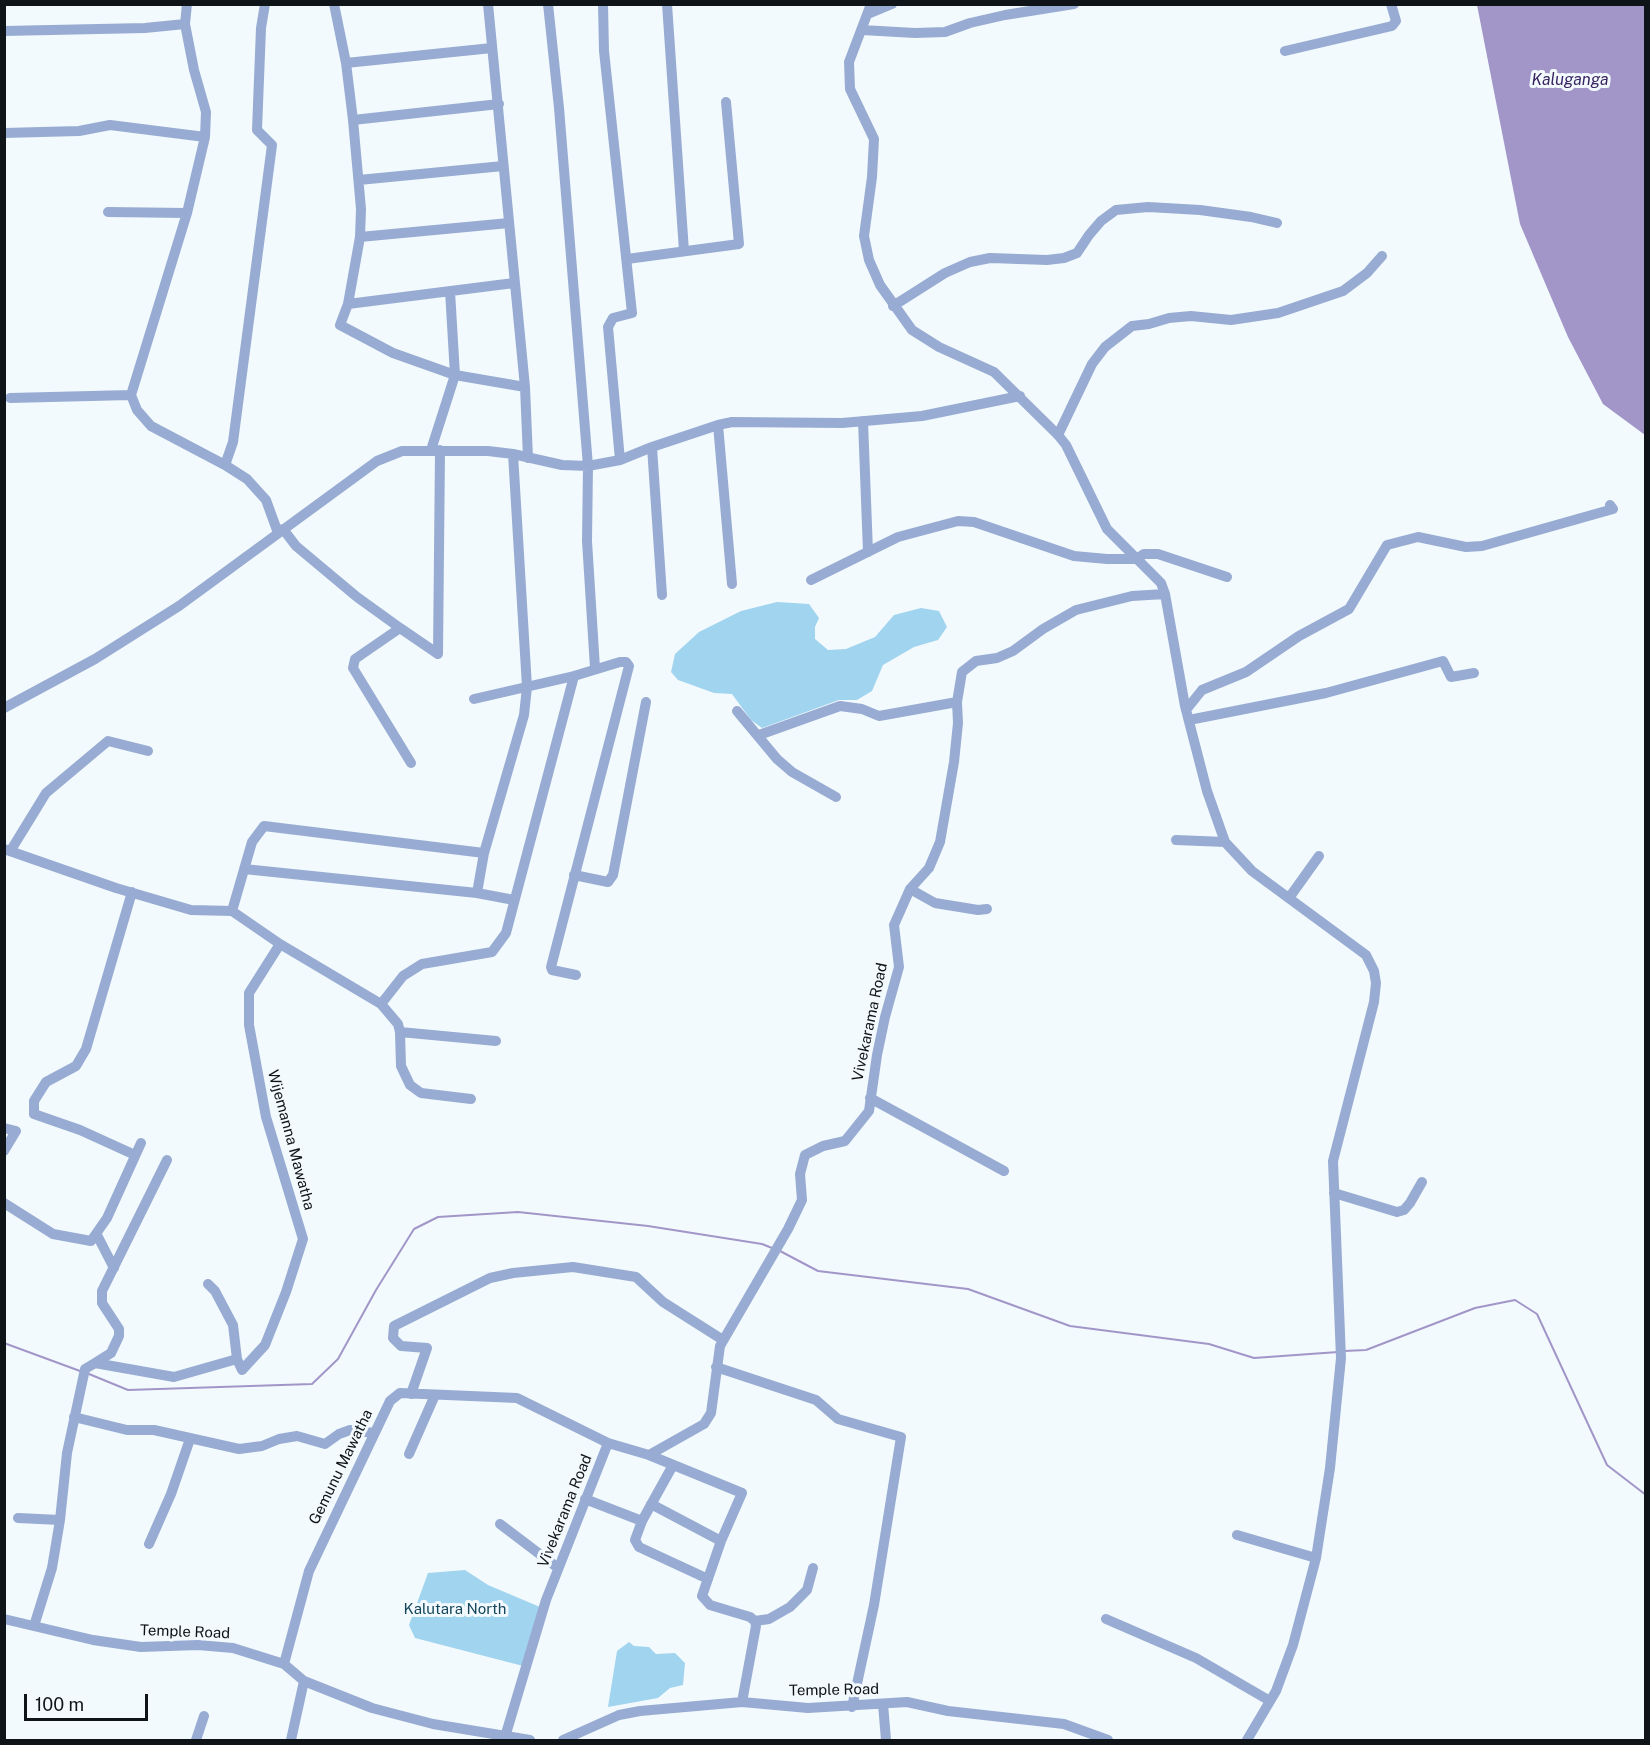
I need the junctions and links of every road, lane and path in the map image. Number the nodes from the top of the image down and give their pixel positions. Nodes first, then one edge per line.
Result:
1 (187, 4) edge
2 (265, 4) edge
3 (334, 4) edge
4 (488, 4) edge
5 (548, 4) edge
6 (603, 4) edge
7 (667, 4) edge
8 (892, 4) edge
9 (1074, 4) edge
10 (1391, 4) edge
11 (869, 9) edge
12 (185, 24) junction
13 (862, 30) junction
14 (4, 31) edge
15 (492, 48) junction
16 (1285, 51) dead end
17 (346, 63) junction
18 (726, 102) dead end
19 (499, 104) junction
20 (353, 120) junction
21 (4, 133) edge
22 (205, 137) junction
23 (503, 166) junction
24 (359, 180) junction
25 (108, 212) dead end
26 (187, 213) junction
27 (509, 223) junction
28 (1277, 224) dead end
29 (360, 237) junction
30 (684, 251) junction
31 (1382, 256) dead end
32 (627, 259) junction
33 (514, 283) junction
34 (450, 291) junction
35 (348, 304) junction
36 (893, 306) junction
37 (455, 375) junction
38 (525, 387) junction
39 (131, 395) junction
40 (1020, 396) junction
41 (10, 398) dead end
42 (863, 421) junction
43 (718, 424) junction
44 (1058, 435) junction
45 (652, 447) junction
46 (436, 450) junction
47 (513, 454) junction
48 (528, 458) junction
49 (620, 460) junction
50 (225, 465) junction
51 (588, 466) junction
52 (1610, 505) dead end
53 (280, 531) junction
54 (868, 552) junction
55 (1136, 559) junction
56 (1227, 577) dead end
57 (811, 580) dead end
58 (732, 584) dead end
59 (1165, 594) junction
60 (662, 595) dead end
61 (400, 628) junction
62 (595, 668) junction
63 (1474, 673) dead end
64 (574, 676) junction
65 (527, 687) junction
66 (474, 699) dead end
67 (646, 702) dead end
68 (957, 702) junction
69 (4, 708) edge
70 (737, 711) dead end
71 (1188, 715) junction
72 (759, 735) junction
73 (148, 751) dead end
74 (411, 763) dead end
75 (836, 797) dead end
76 (1176, 840) dead end
77 (1225, 842) junction
78 (8, 849) edge
79 (484, 853) junction
80 (1319, 856) dead end
81 (244, 869) junction
82 (574, 875) junction
83 (910, 889) junction
84 (132, 892) junction
85 (477, 893) junction
86 (1289, 898) junction
87 (514, 900) junction
88 (987, 909) dead end
89 (232, 911) junction
90 (280, 944) junction
91 (576, 975) dead end
92 (381, 1004) junction
93 (400, 1032) junction
94 (496, 1041) dead end
95 (870, 1098) junction
96 (471, 1099) dead end
97 (4, 1128) edge
98 (141, 1143) dead end
99 (4, 1151) edge
100 (135, 1155) junction
101 (167, 1160) dead end
102 (1004, 1171) dead end
103 (1422, 1182) dead end
104 (1334, 1193) junction
105 (4, 1203) edge
106 (97, 1235) junction
107 (114, 1268) junction
108 (208, 1284) dead end
109 (723, 1340) junction
110 (237, 1359) junction
111 (90, 1366) junction
112 (716, 1366) junction
113 (411, 1394) junction
114 (435, 1395) junction
115 (74, 1417) junction
116 (374, 1433) junction
117 (190, 1438) junction
118 (608, 1443) junction
119 (410, 1454) dead end
120 (649, 1455) junction
121 (673, 1465) junction
122 (585, 1499) junction
123 (651, 1504) junction
124 (18, 1518) dead end
125 (60, 1520) junction
126 (642, 1521) junction
127 (500, 1524) dead end
128 (1237, 1535) dead end
129 (721, 1541) junction
130 (149, 1544) dead end
131 (1316, 1558) junction
132 (558, 1568) junction
133 (813, 1568) dead end
134 (708, 1579) junction
135 (1106, 1619) dead end
136 (4, 1620) edge
137 (755, 1622) junction
138 (34, 1626) junction
139 (284, 1664) junction
140 (304, 1681) junction
141 (1270, 1701) junction
142 (742, 1702) junction
143 (884, 1704) junction
144 (852, 1707) junction
145 (204, 1716) dead end
146 (505, 1737) junction
147 (196, 1740) edge
148 (291, 1740) edge
149 (530, 1740) edge
150 (563, 1740) edge
151 (886, 1740) edge
152 (1108, 1740) edge
153 (1247, 1740) edge

1 - 12 street
2 - 50 street
3 - 17 street
4 - 15 street
5 - 51 street
6 - 32 street
7 - 30 street
8 - 11 street
9 - 13 street
10 - 16 street
11 - 13 street
12 - 14 street
12 - 22 street
13 - 36 street
15 - 17 street
15 - 19 street
17 - 20 street
18 - 30 street
19 - 20 street
19 - 23 street
20 - 24 street
21 - 22 street
22 - 26 street
23 - 24 street
23 - 27 street
24 - 29 street
25 - 26 street
26 - 39 street
27 - 29 street
27 - 33 street
28 - 36 street
29 - 35 street
30 - 32 street
31 - 44 street
32 - 49 street
33 - 34 street
33 - 38 street
34 - 35 street
34 - 37 street
35 - 37 street
36 - 40 street
37 - 38 street
37 - 46 street
38 - 48 street
39 - 41 street
39 - 50 street
40 - 42 street
40 - 44 street
42 - 43 street
42 - 54 street
43 - 45 street
43 - 58 street
44 - 55 street
45 - 49 street
45 - 60 street
46 - 47 street
46 - 53 street
46 - 61 street
47 - 48 street
47 - 65 street
48 - 51 street
49 - 51 street
50 - 53 street
51 - 62 street
52 - 71 street
53 - 61 street
53 - 69 street
54 - 55 street
54 - 57 street
55 - 56 street
55 - 59 street
59 - 68 street, Vivekarama Road
59 - 71 street
61 - 74 street
62 - 64 street
62 - 82 street
63 - 71 street
64 - 65 street
64 - 87 street
65 - 66 street
65 - 79 street
67 - 82 street
68 - 72 street
68 - 83 street, Vivekarama Road
70 - 72 street
71 - 77 street
72 - 75 street
73 - 78 street
76 - 77 street
77 - 86 street
78 - 84 street
79 - 81 street
79 - 85 street
80 - 86 street
81 - 85 street
81 - 89 street
82 - 91 street
83 - 88 street
83 - 95 street, Vivekarama Road
84 - 89 street
84 - 100 street
85 - 87 street
86 - 104 street
87 - 92 street
89 - 90 street
90 - 92 street
90 - 110 street, Wijemanna Mawatha
92 - 93 street
93 - 94 street
93 - 96 street
95 - 102 street
95 - 109 street, Vivekarama Road
97 - 99 street
98 - 100 street
100 - 106 street
101 - 107 street
103 - 104 street
104 - 131 street
105 - 106 street
106 - 107 street
107 - 111 street
108 - 110 street
109 - 112 street, Vivekarama Road
109 - 113 street
110 - 111 street, Wijemanna Mawatha
111 - 115 street
112 - 120 street, Vivekarama Road
112 - 144 street
113 - 114 street
113 - 116 street, Gemunu Mawatha
114 - 118 street
114 - 119 street
115 - 117 street
115 - 125 street
116 - 117 street
116 - 139 street, Gemunu Mawatha
117 - 130 street
118 - 120 street, Vivekarama Road
118 - 122 street, Vivekarama Road
120 - 121 street
121 - 123 street
121 - 129 street
122 - 126 street
122 - 132 street, Vivekarama Road
123 - 126 street
123 - 129 street
124 - 125 street
125 - 138 street
126 - 134 street
127 - 132 street
128 - 131 street
129 - 134 street
131 - 141 street
132 - 146 street, Vivekarama Road
133 - 137 street
134 - 137 street
135 - 141 street
136 - 138 street, Temple Road
137 - 142 street
138 - 139 street, Temple Road
139 - 140 street, Temple Road
140 - 146 street, Temple Road
140 - 148 street
141 - 153 street
142 - 144 street, Temple Road
142 - 150 street, Temple Road
143 - 144 street, Temple Road
143 - 151 street
143 - 152 street, Temple Road
145 - 147 street
146 - 149 street, Temple Road

